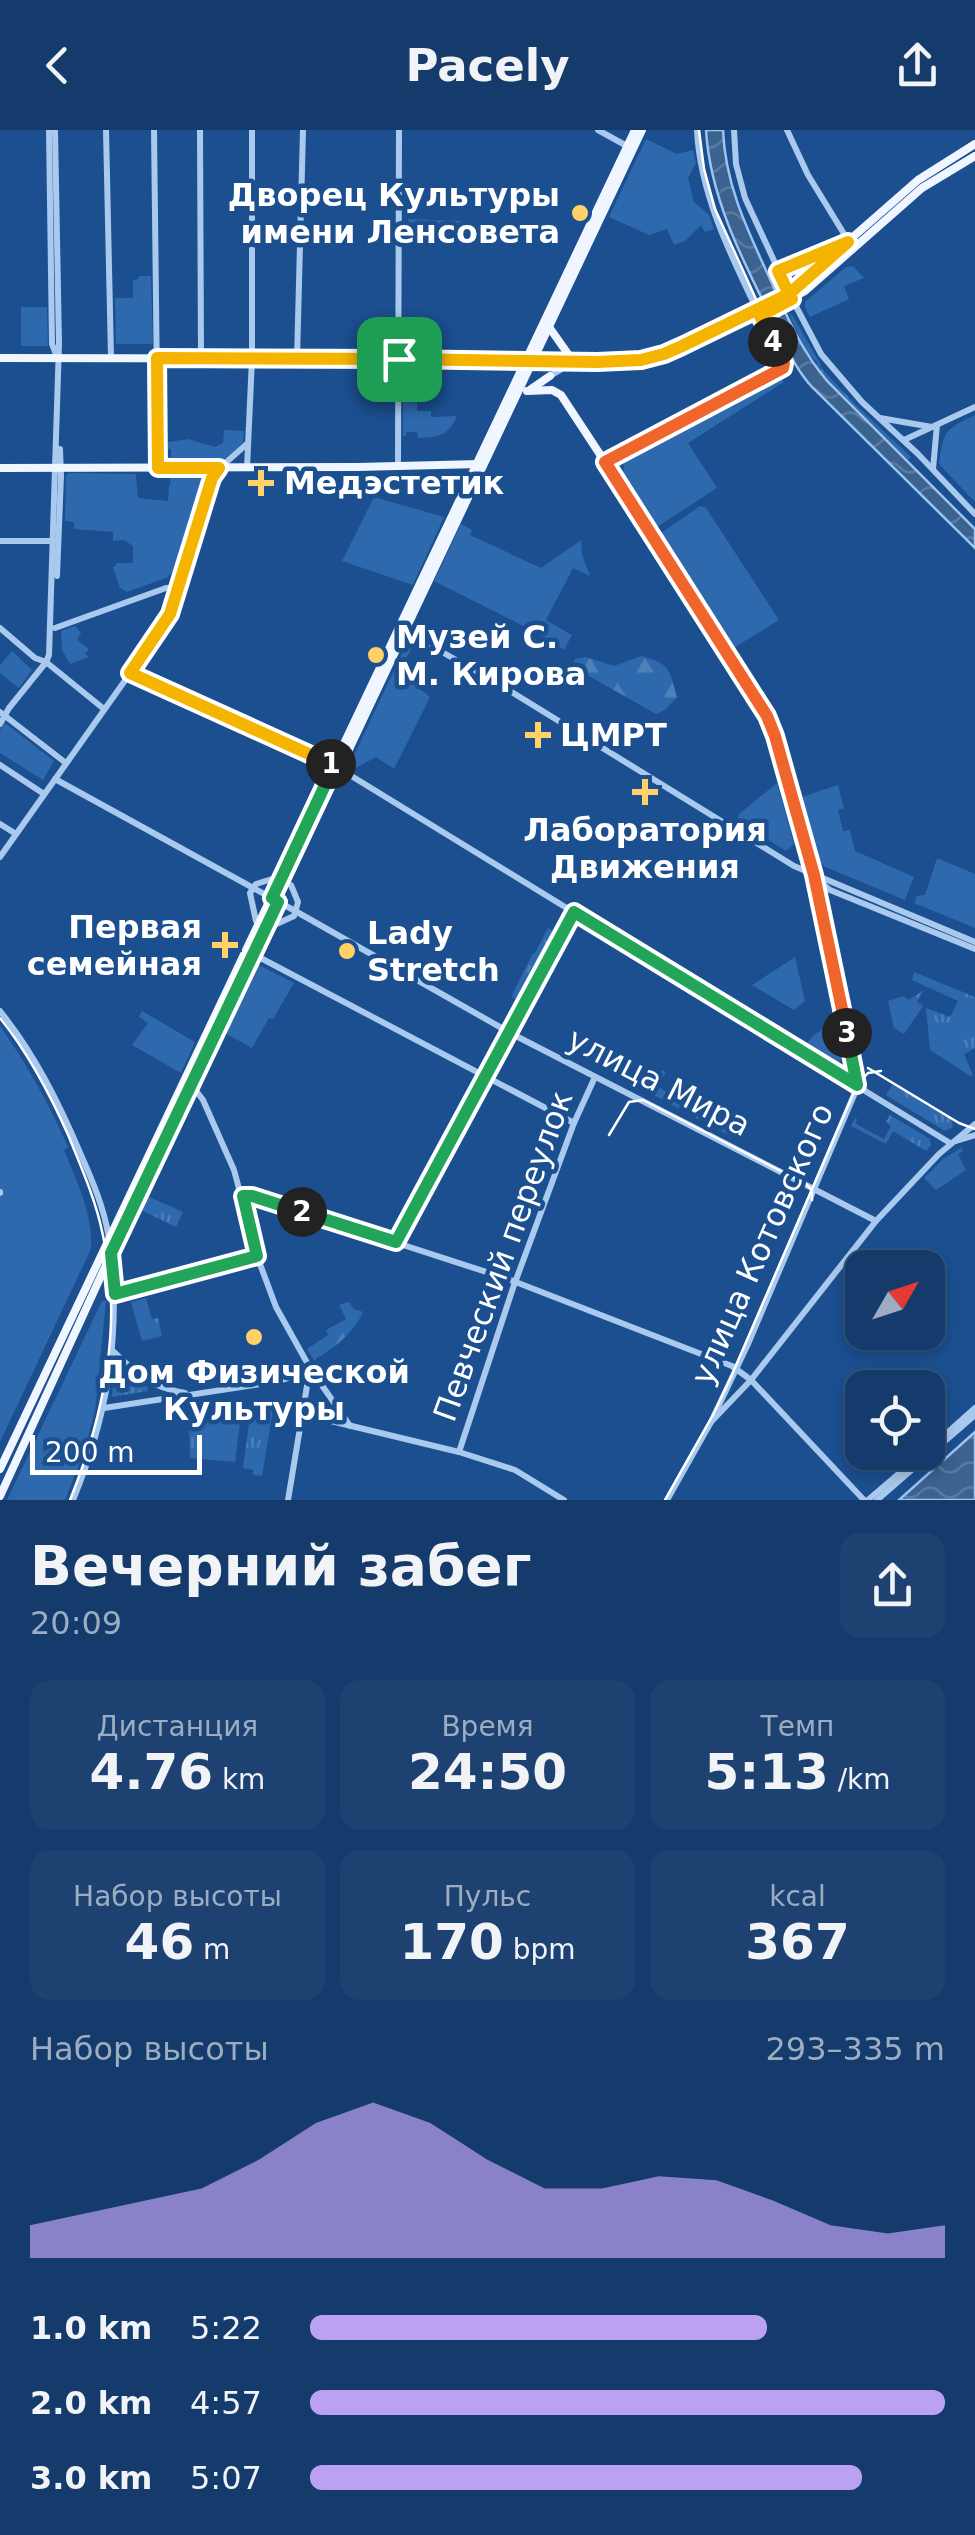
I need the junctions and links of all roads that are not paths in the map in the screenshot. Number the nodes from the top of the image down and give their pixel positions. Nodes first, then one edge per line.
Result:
1 (52, 130) edge
2 (106, 130) edge
3 (154, 130) edge
4 (200, 130) edge
5 (252, 130) edge
6 (303, 130) edge
7 (399, 130) edge
8 (598, 130) edge
9 (638, 130) edge
10 (697, 130) edge
11 (734, 130) edge
12 (788, 130) edge
13 (975, 144) edge
14 (627, 146) junction
15 (975, 156) edge
16 (848, 242) junction
17 (778, 271) junction
18 (790, 296) junction
19 (763, 311) junction
20 (549, 327) junction
21 (0, 358) edge
22 (58, 358) junction
23 (111, 358) junction
24 (157, 358) junction
25 (201, 358) junction
26 (252, 358) junction
27 (297, 359) junction
28 (399, 359) junction
29 (530, 360) junction
30 (546, 360) junction
31 (573, 361) junction
32 (548, 378) junction
33 (527, 391) junction
34 (515, 399) junction
35 (975, 407) edge
36 (879, 418) junction
37 (934, 426) junction
38 (903, 440) junction
39 (248, 443) junction
40 (605, 462) junction
41 (481, 464) junction
42 (398, 466) junction
43 (0, 468) edge
44 (58, 468) junction
45 (158, 468) junction
46 (219, 468) junction
47 (247, 468) junction
48 (933, 470) junction
49 (975, 514) edge
50 (0, 541) edge
51 (56, 541) junction
52 (178, 588) junction
53 (0, 628) edge
54 (55, 628) junction
55 (402, 630) junction
56 (46, 662) junction
57 (130, 673) junction
58 (104, 710) junction
59 (3, 714) edge
60 (0, 724) edge
61 (66, 762) junction
62 (0, 765) edge
63 (338, 767) junction
64 (55, 779) junction
65 (44, 794) junction
66 (0, 824) edge
67 (16, 834) junction
68 (0, 857) edge
69 (814, 875) junction
70 (283, 881) junction
71 (252, 888) junction
72 (275, 900) junction
73 (296, 912) junction
74 (574, 912) junction
75 (263, 924) junction
76 (975, 946) edge
77 (253, 954) junction
78 (0, 1011) edge
79 (508, 1032) junction
80 (485, 1075) junction
81 (595, 1077) junction
82 (191, 1084) junction
83 (857, 1085) junction
84 (574, 1123) junction
85 (975, 1124) edge
86 (975, 1134) edge
87 (950, 1143) junction
88 (814, 1190) junction
89 (243, 1196) junction
90 (104, 1215) junction
91 (120, 1216) junction
92 (876, 1220) junction
93 (110, 1238) junction
94 (396, 1242) junction
95 (111, 1253) junction
96 (257, 1256) junction
97 (515, 1282) junction
98 (115, 1294) junction
99 (112, 1349) junction
100 (310, 1368) junction
101 (736, 1369) junction
102 (751, 1380) junction
103 (152, 1384) junction
104 (191, 1394) junction
105 (151, 1402) junction
106 (104, 1408) junction
107 (975, 1411) edge
108 (302, 1414) junction
109 (711, 1422) junction
110 (350, 1426) junction
111 (945, 1435) edge
112 (459, 1452) junction
113 (0, 1469) edge
114 (903, 1470) edge
115 (0, 1496) edge
116 (73, 1500) edge
117 (288, 1500) edge
118 (564, 1500) edge
119 (667, 1500) edge
120 (866, 1500) edge
121 (878, 1500) edge

1 - 22 street
2 - 23 street
3 - 24 street
4 - 25 street
5 - 26 street
6 - 27 street
7 - 28 street
8 - 14 street
9 - 14 main road
9 - 20 main road
10 - 19 street
11 - 17 street
12 - 16 street
13 - 16 main road
14 - 29 main road
15 - 18 main road
16 - 17 street
16 - 18 main road
17 - 18 street
18 - 19 main road
18 - 36 street
19 - 31 main road
19 - 32 street
19 - 40 main road
20 - 29 main road
20 - 31 main road
21 - 22 main road
22 - 23 main road
22 - 44 street
23 - 24 main road
24 - 25 main road
24 - 45 street
25 - 26 main road
26 - 27 main road
26 - 39 street
27 - 28 main road
28 - 29 main road
28 - 42 street
29 - 30 main road
29 - 34 main road
29 - 41 main road
30 - 31 main road
30 - 32 main road
32 - 33 main road
33 - 34 main road
33 - 40 main road
34 - 41 main road
35 - 37 street
36 - 37 street
36 - 38 street
37 - 38 street
37 - 48 street
38 - 48 street
39 - 46 street
39 - 47 street
40 - 69 street
41 - 42 main road
41 - 55 main road
42 - 47 main road
43 - 44 main road
44 - 45 main road
44 - 51 street
45 - 46 main road
46 - 47 main road
46 - 52 street
48 - 49 street
50 - 51 street
51 - 54 street
51 - 56 street
52 - 54 street
52 - 57 street
53 - 56 street
54 - 56 street
55 - 63 main road
55 - 69 street
56 - 58 street
56 - 59 street
57 - 58 street
57 - 63 street
58 - 61 street
59 - 60 street
59 - 61 street
61 - 64 street
62 - 65 street
63 - 70 main road
63 - 74 street
64 - 65 street
64 - 71 street, улица Мира
65 - 67 street
66 - 67 street
67 - 68 street
69 - 76 street
69 - 83 street
70 - 71 street
70 - 72 main road
70 - 73 street
71 - 72 street, улица Мира
71 - 75 street
72 - 73 street, улица Мира
72 - 75 main road
73 - 75 street
73 - 79 street, улица Мира
74 - 79 street
74 - 83 street
75 - 77 main road
75 - 91 main road
77 - 80 street
77 - 82 main road
78 - 90 street
79 - 80 street
79 - 81 street, улица Мира
80 - 84 street
80 - 94 street
81 - 84 street, Певческий переулок
81 - 88 street, улица Мира
82 - 89 street
82 - 95 main road
83 - 87 street
83 - 88 street, улица Котовского
84 - 97 street, Певческий переулок
85 - 87 street
86 - 87 street
87 - 92 street
88 - 92 street, улица Мира
88 - 101 street, улица Котовского
89 - 94 street
89 - 96 street
90 - 91 street
90 - 93 street
91 - 93 main road
92 - 102 street
93 - 95 street
93 - 113 main road
94 - 97 street
95 - 98 street
95 - 115 main road
96 - 98 street
96 - 100 street
97 - 101 street
97 - 112 street, Певческий переулок
98 - 99 street
99 - 103 street
99 - 106 street
100 - 104 street
100 - 108 street
100 - 110 street
101 - 102 street
101 - 109 street, улица Котовского
102 - 109 street
102 - 120 street
103 - 104 street
103 - 105 street
104 - 105 street
105 - 106 street
106 - 116 street
107 - 111 street
107 - 121 street
108 - 110 street
108 - 117 street
109 - 119 street
110 - 112 street
112 - 118 street
114 - 120 street

